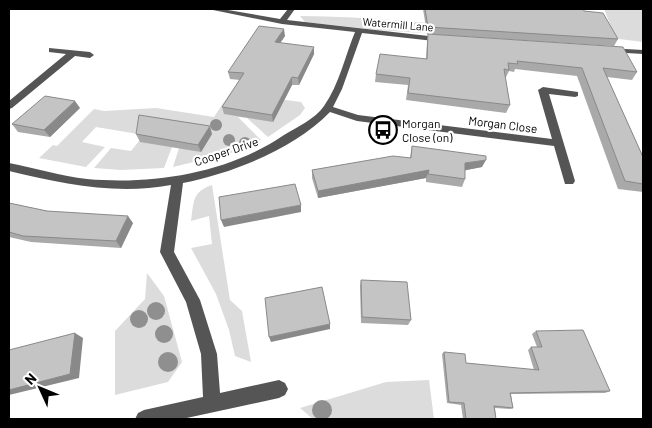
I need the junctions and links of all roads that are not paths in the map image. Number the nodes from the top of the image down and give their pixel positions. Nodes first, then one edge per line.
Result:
1 (212, 9) edge
2 (292, 9) edge
3 (282, 22) junction
4 (359, 32) junction
5 (453, 40) edge
6 (596, 49) edge
7 (52, 50) dead end
8 (643, 52) edge
9 (72, 53) junction
10 (90, 55) dead end
11 (575, 94) dead end
12 (9, 106) edge
13 (328, 108) junction
14 (558, 143) junction
15 (9, 167) edge
16 (178, 179) junction
17 (569, 181) dead end
18 (278, 389) dead end
19 (212, 404) junction
20 (144, 419) edge

1 - 3 street, Watermill Lane
2 - 3 street
3 - 4 street, Watermill Lane
4 - 5 street, Watermill Lane
4 - 13 street
6 - 8 street
7 - 9 street
9 - 10 street
9 - 12 street
11 - 14 street, Morgan Close
13 - 14 street, Morgan Close
13 - 16 street, Cooper Drive
14 - 17 street, Morgan Close
15 - 16 street, Cooper Drive
16 - 19 street
18 - 19 street
19 - 20 street

